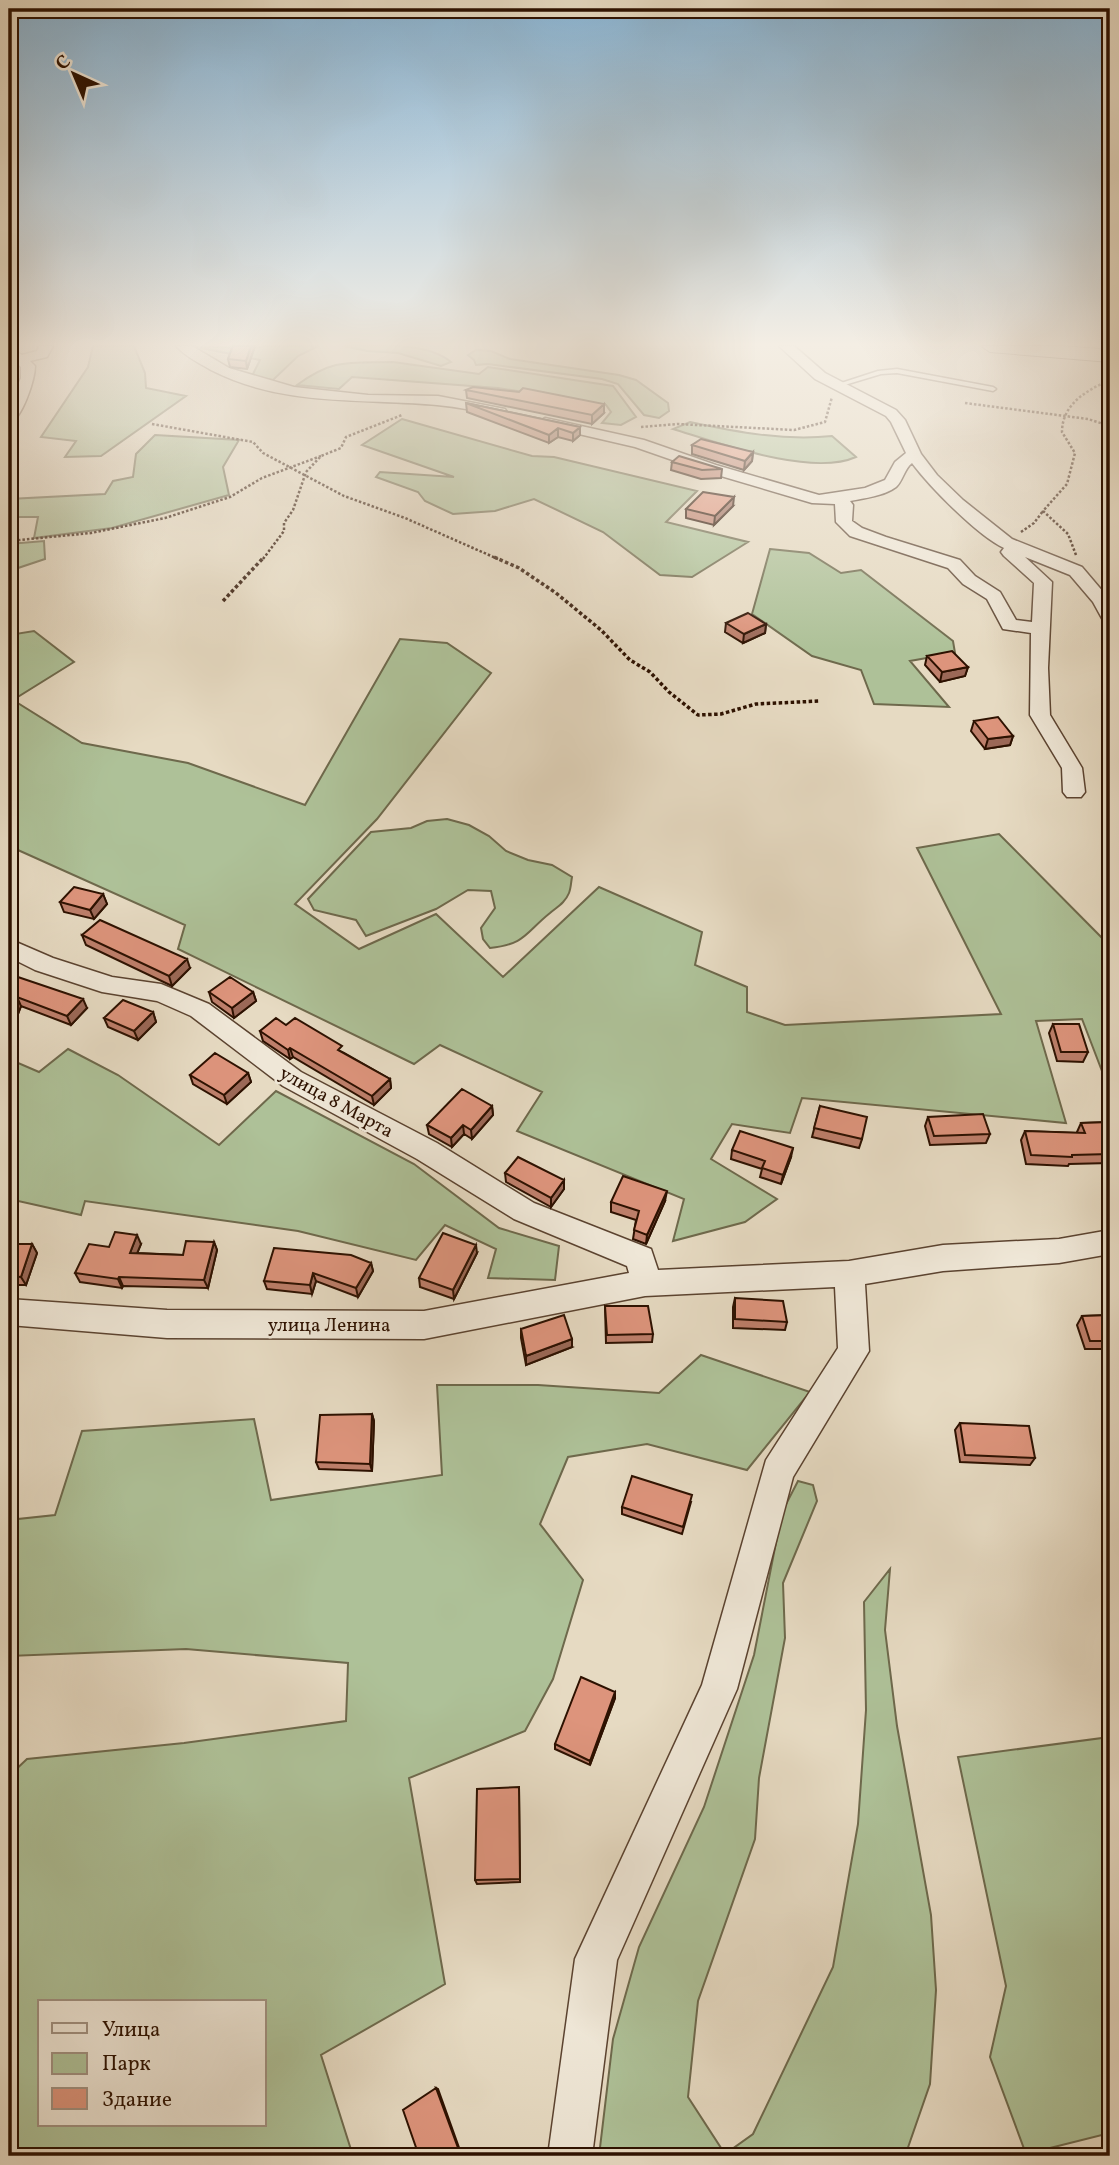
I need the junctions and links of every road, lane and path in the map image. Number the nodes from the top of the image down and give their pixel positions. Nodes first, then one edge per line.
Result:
1 (258, 447) edge
2 (341, 447) edge
3 (647, 447) edge
4 (911, 447) edge
5 (1071, 447) edge
6 (914, 454) junction
7 (321, 456) junction
8 (288, 467) junction
9 (305, 475) junction
10 (839, 499) junction
11 (1043, 511) junction
12 (9, 541) edge
13 (1006, 543) junction
14 (1076, 555) dead end
15 (223, 601) dead end
16 (1110, 618) edge
17 (1042, 625) junction
18 (820, 701) dead end
19 (1074, 792) dead end
20 (9, 947) edge
21 (1110, 1242) edge
22 (849, 1274) junction
23 (645, 1283) junction
24 (9, 1312) edge
25 (570, 2156) edge

1 - 8 path
2 - 7 path
3 - 10 street
4 - 6 street
5 - 11 path
6 - 10 street
6 - 13 street
7 - 8 path
7 - 9 path
8 - 9 path
8 - 12 path
9 - 15 path
9 - 18 path
10 - 17 street
11 - 13 path
11 - 14 path
13 - 16 street
13 - 17 street
17 - 19 street
20 - 23 street, улица 8 Марта
21 - 22 street, улица Ленина
22 - 23 street, улица Ленина
22 - 25 street
23 - 24 street, улица Ленина

